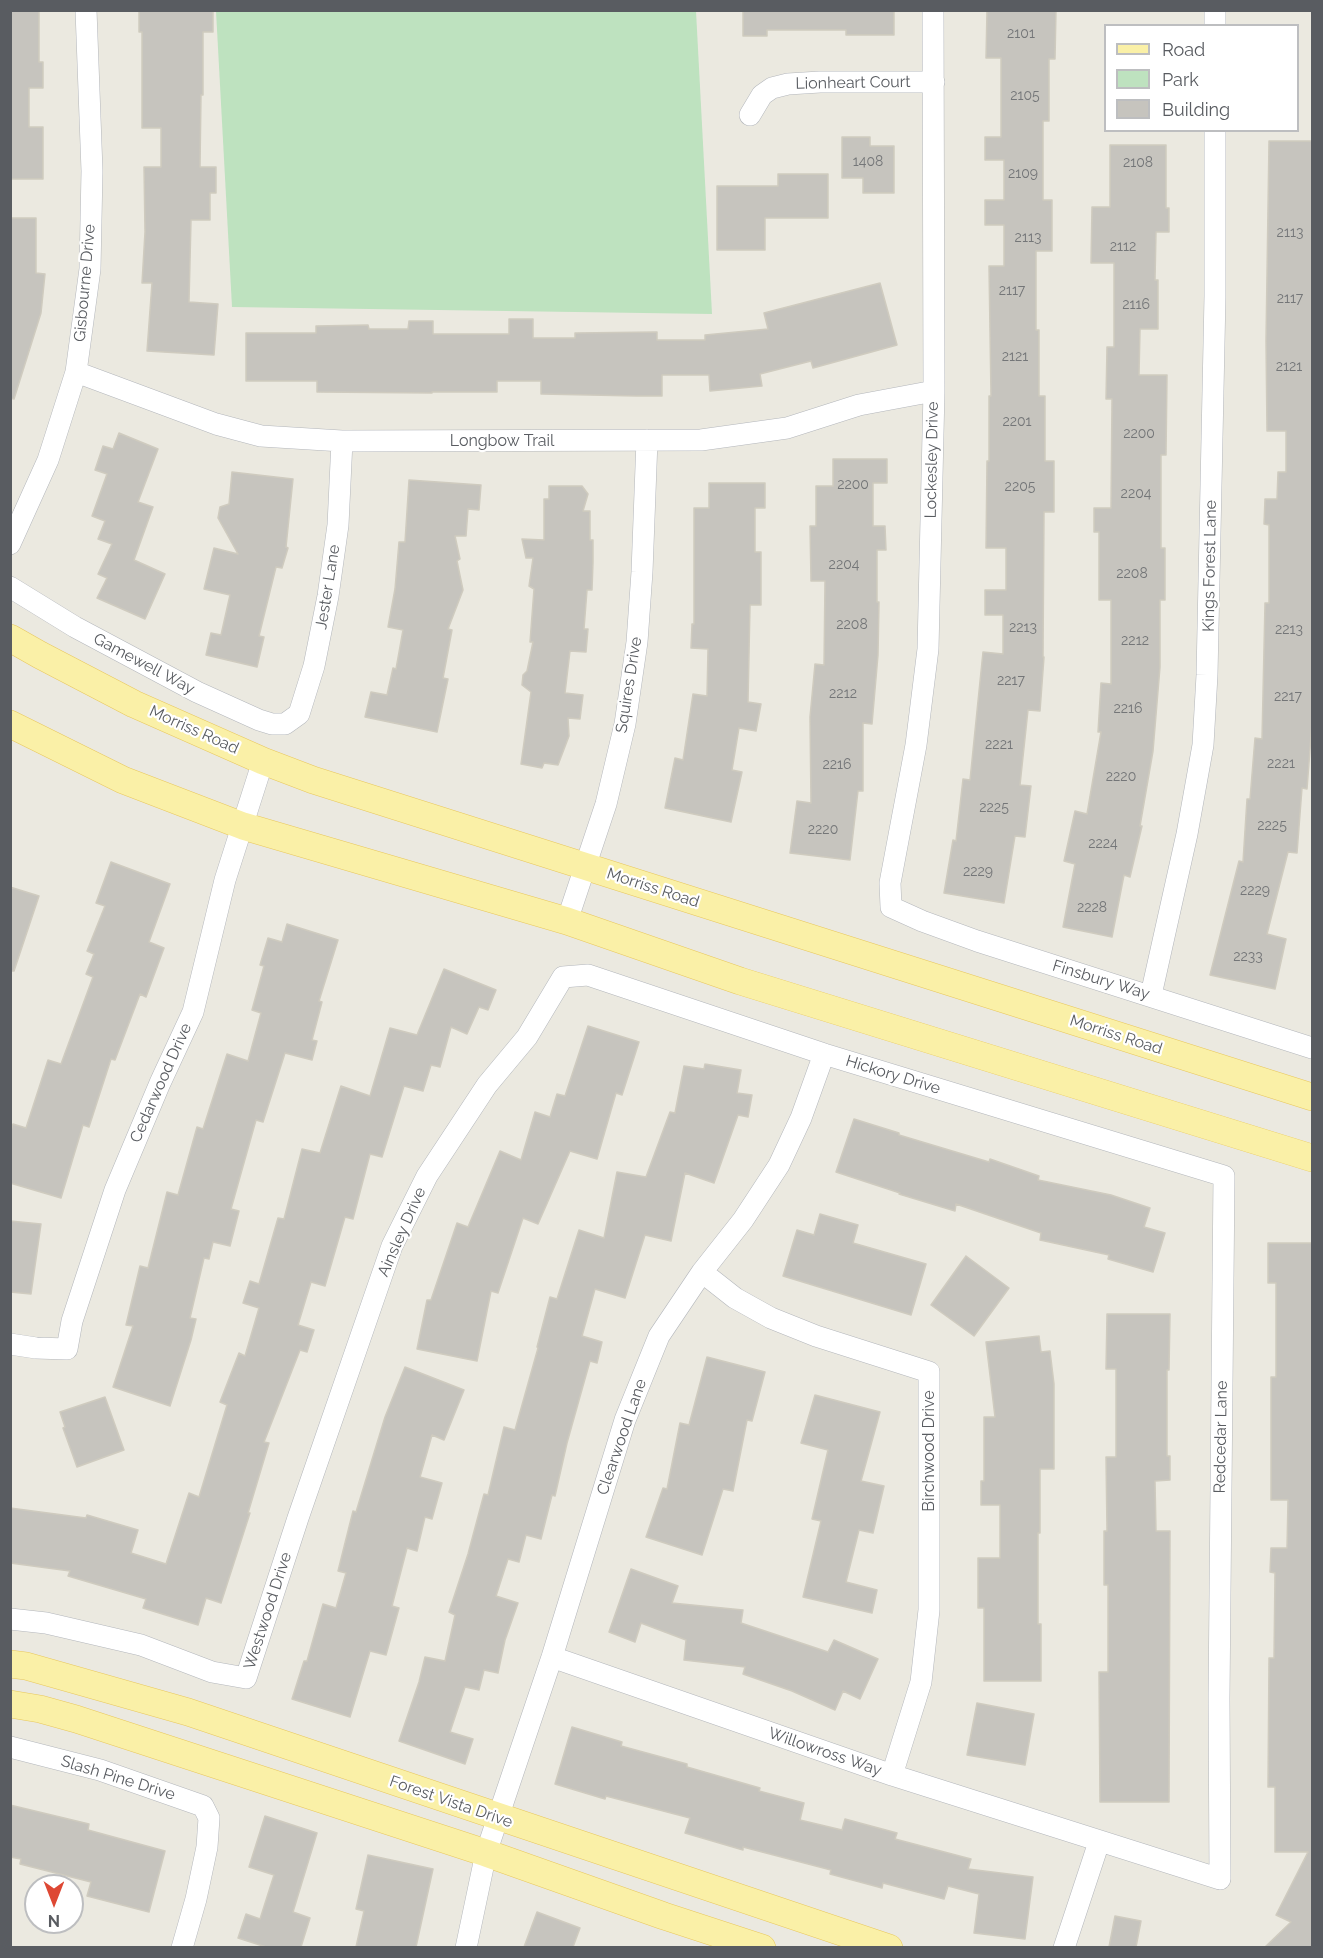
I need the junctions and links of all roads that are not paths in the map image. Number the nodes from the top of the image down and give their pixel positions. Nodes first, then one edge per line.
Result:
1 (86, 10) edge
2 (933, 10) edge
3 (934, 82) junction
4 (750, 115) dead end
5 (1215, 132) edge
6 (76, 372) junction
7 (934, 391) junction
8 (647, 440) junction
9 (342, 441) junction
10 (10, 544) edge
11 (10, 587) edge
12 (10, 638) edge
13 (10, 724) edge
14 (285, 724) joint
15 (263, 761) junction
16 (243, 826) junction
17 (585, 866) junction
18 (891, 907) joint
19 (567, 921) junction
20 (564, 976) joint
21 (1151, 995) junction
22 (1312, 1047) edge
23 (824, 1054) junction
24 (1312, 1097) edge
25 (1312, 1158) edge
26 (1224, 1176) joint
27 (702, 1272) junction
28 (10, 1344) edge
29 (298, 1518) joint
30 (10, 1619) edge
31 (552, 1656) junction
32 (10, 1664) edge
33 (1219, 1698) joint
34 (10, 1704) edge
35 (10, 1747) edge
36 (892, 1775) junction
37 (498, 1818) junction
38 (1099, 1842) junction
39 (486, 1853) junction
40 (182, 1947) edge
41 (466, 1947) edge
42 (762, 1947) edge
43 (889, 1947) edge
44 (1064, 1947) edge

1 - 6 street, Gisbourne Drive
2 - 3 street, Lockesley Drive
3 - 4 street, Lionheart Court
3 - 7 street, Lockesley Drive
5 - 21 street, Kings Forest Lane
6 - 9 street, Longbow Trail
6 - 10 street, Gisbourne Drive
7 - 8 street, Longbow Trail
7 - 18 street, Lockesley Drive
8 - 9 street, Longbow Trail
8 - 17 street, Squires Drive
9 - 14 street, Jester Lane
11 - 14 street, Gamewell Way
12 - 15 main road, Morriss Road
13 - 16 main road
15 - 16 street, Cedarwood Drive
15 - 17 main road, Morriss Road
16 - 19 main road
16 - 28 street, Cedarwood Drive
17 - 19 street, Squires Drive
17 - 24 main road, Morriss Road
18 - 21 street, Finsbury Way
19 - 25 main road
20 - 23 street, Hickory Drive
20 - 29 street, Ainsley Drive
21 - 22 street, Finsbury Way
23 - 26 street, Hickory Drive
23 - 27 street, Clearwood Lane
26 - 33 street, Redcedar Lane
27 - 31 street, Clearwood Lane
27 - 36 street, Birchwood Drive
29 - 30 street, Westwood Drive
31 - 36 street, Willowross Way
31 - 37 street, Clearwood Lane
32 - 37 main road, Forest Vista Drive
33 - 38 street, Willowross Way
34 - 39 main road
35 - 40 street, Slash Pine Drive
36 - 38 street, Willowross Way
37 - 39 street, Clearwood Lane
37 - 43 main road, Forest Vista Drive
38 - 44 street
39 - 41 street, Clearwood Lane
39 - 42 main road

